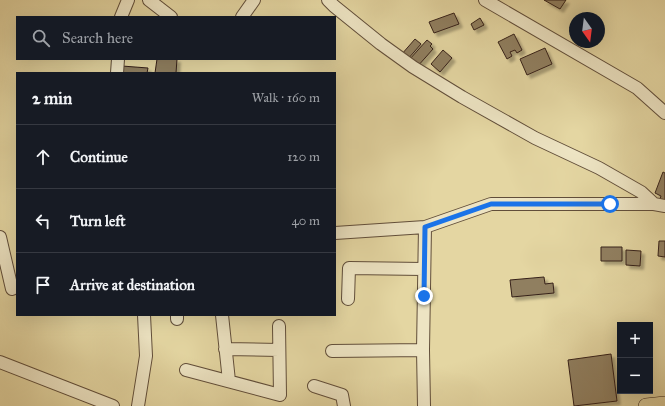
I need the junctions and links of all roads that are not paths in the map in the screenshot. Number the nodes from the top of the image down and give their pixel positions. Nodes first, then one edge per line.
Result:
1 (128, 0) edge
2 (149, 0) edge
3 (254, 0) edge
4 (328, 0) edge
5 (485, 0) edge
6 (121, 16) edge
7 (170, 16) edge
8 (243, 16) edge
9 (118, 60) edge
10 (117, 72) edge
11 (663, 108) edge
12 (660, 205) edge
13 (425, 227) junction
14 (336, 233) edge
15 (0, 237) edge
16 (424, 269) junction
17 (14, 288) edge
18 (0, 293) edge
19 (348, 299) dead end
20 (144, 316) edge
21 (222, 316) edge
22 (279, 326) dead end
23 (225, 349) junction
24 (279, 350) junction
25 (423, 350) junction
26 (332, 351) dead end
27 (0, 362) edge
28 (186, 370) dead end
29 (229, 381) junction
30 (314, 386) dead end
31 (665, 404) edge
32 (113, 406) edge
33 (138, 406) edge
34 (344, 406) edge
35 (424, 406) edge
36 (646, 406) edge

1 - 6 street
2 - 7 street
3 - 8 street
4 - 12 street
5 - 11 street
9 - 10 street
12 - 13 street
13 - 14 street
13 - 16 street
15 - 17 street
16 - 19 street
16 - 25 street
17 - 18 street
20 - 33 street
21 - 23 street
22 - 24 street
23 - 24 street
23 - 29 street
24 - 29 street
25 - 26 street
25 - 35 street
27 - 32 street
28 - 29 street
30 - 34 street
31 - 36 main road

